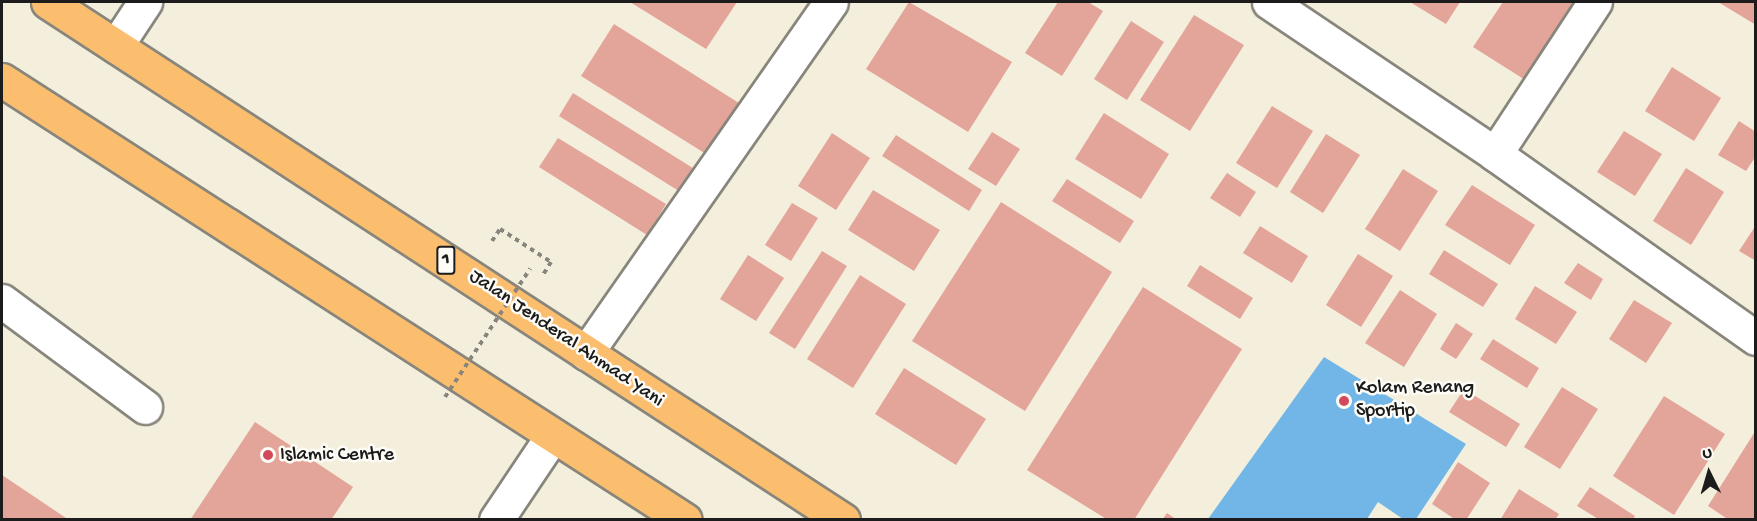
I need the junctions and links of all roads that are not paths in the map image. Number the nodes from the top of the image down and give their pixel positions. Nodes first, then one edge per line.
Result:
1 (48, 2) edge
2 (145, 2) edge
3 (831, 2) edge
4 (1269, 2) edge
5 (1595, 2) edge
6 (116, 46) junction
7 (2, 80) edge
8 (1495, 153) junction
9 (2, 301) edge
10 (1755, 338) edge
11 (586, 353) junction
12 (145, 407) dead end
13 (553, 435) junction
14 (496, 519) edge
15 (685, 519) edge
16 (843, 519) edge

1 - 6 main road, Jalan Jenderal Ahmad Yani / 1
2 - 6 street
3 - 11 street
4 - 8 street
5 - 8 street
6 - 11 main road, Jalan Jenderal Ahmad Yani / 1
7 - 13 main road
8 - 10 street
9 - 12 street
11 - 16 main road, Jalan Jenderal Ahmad Yani / 1
13 - 14 street
13 - 15 main road

